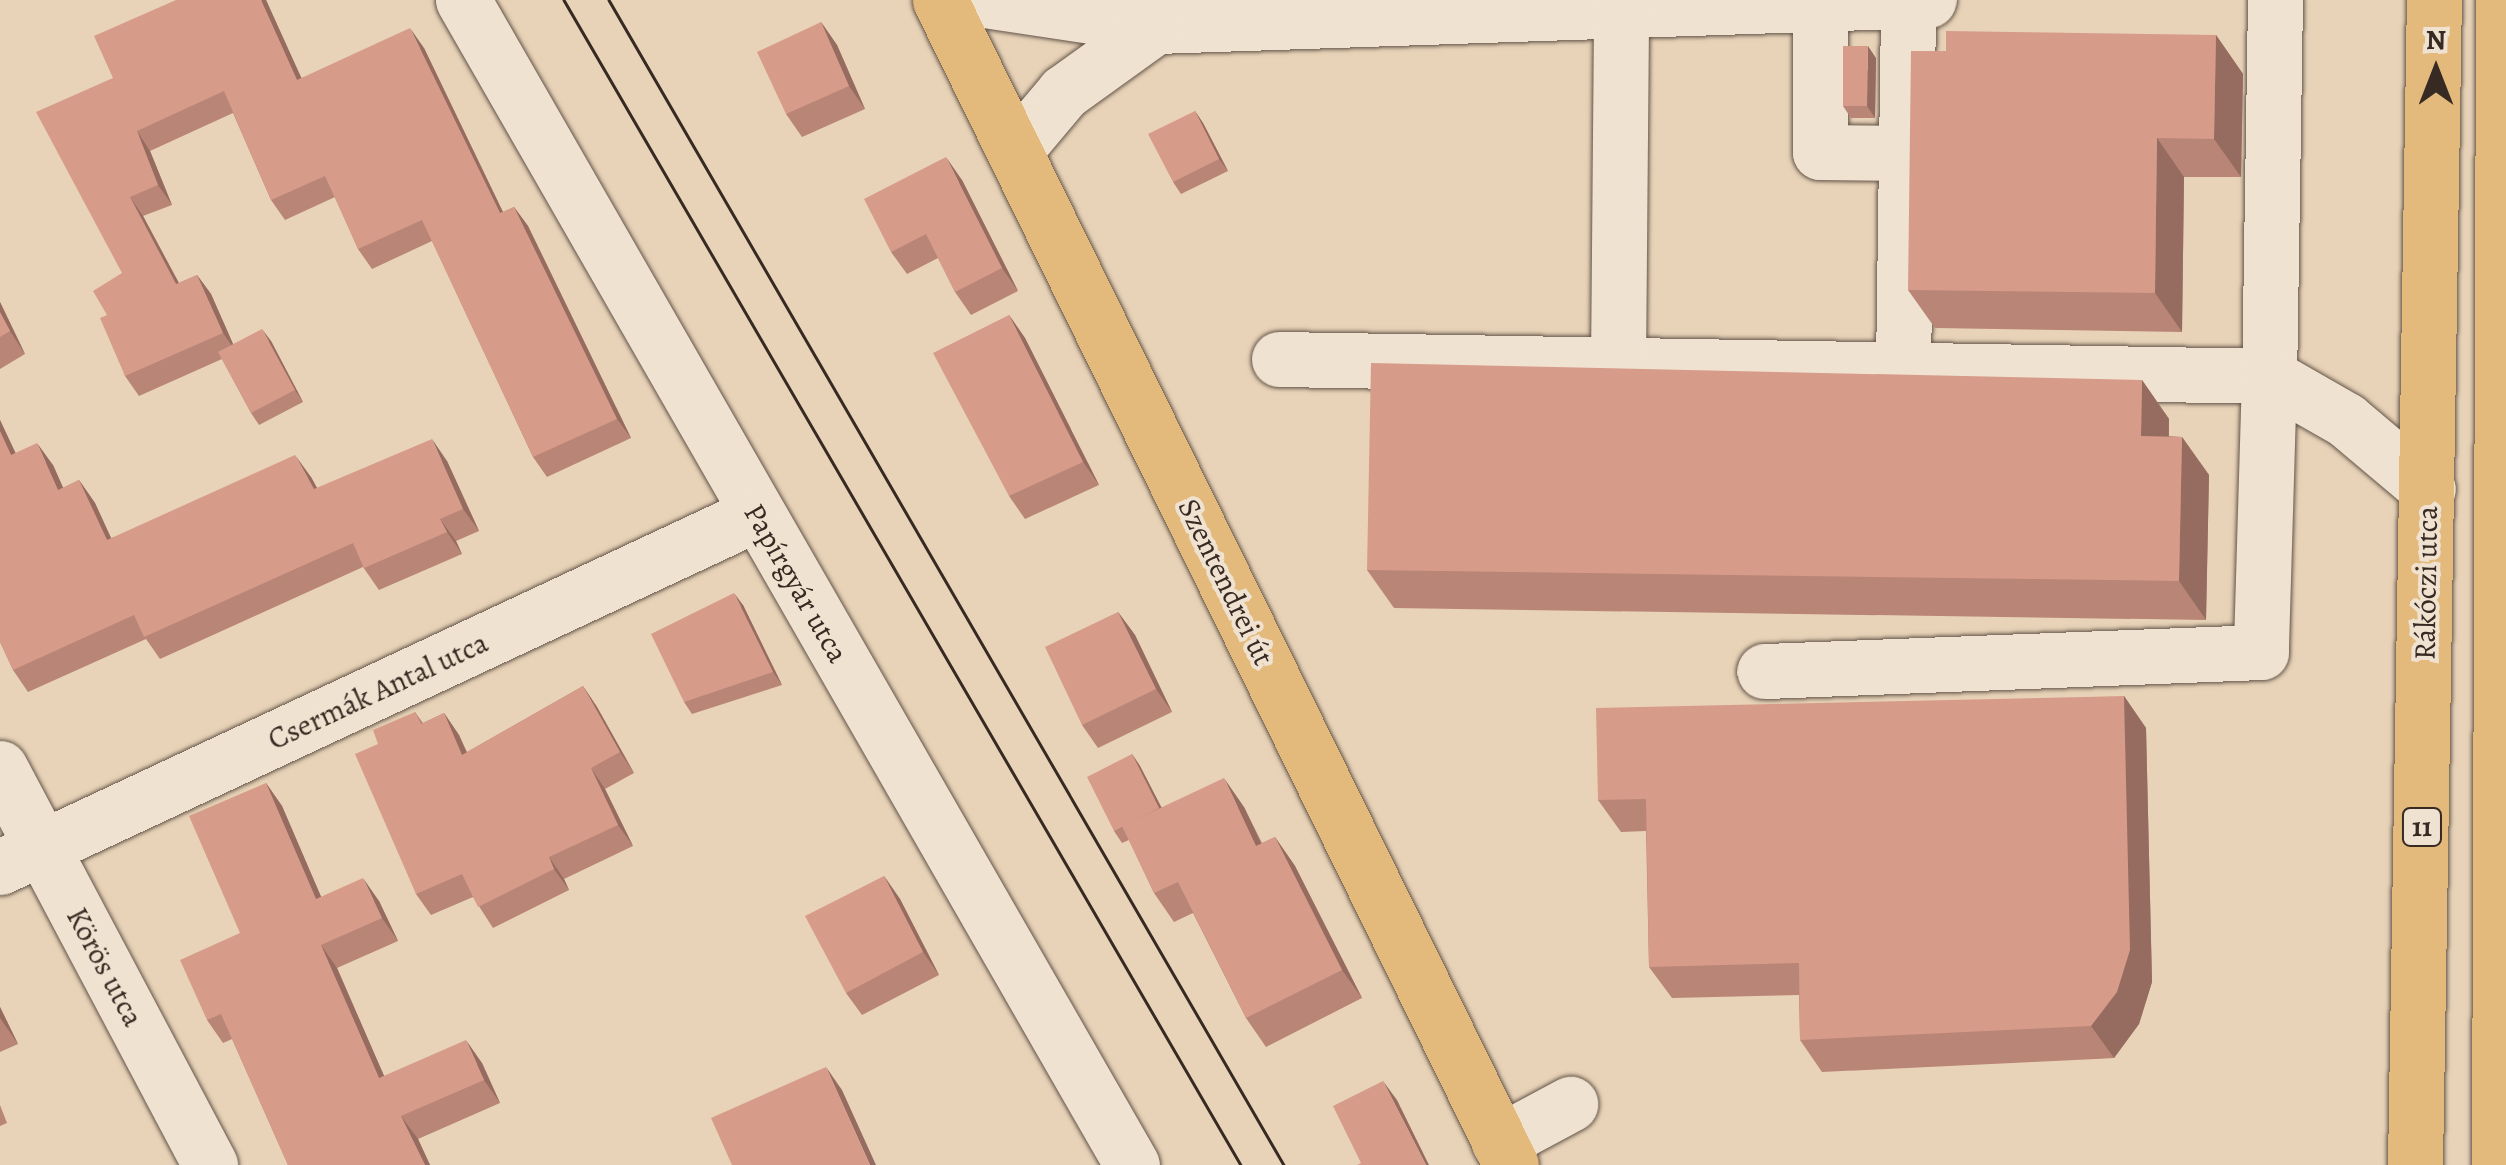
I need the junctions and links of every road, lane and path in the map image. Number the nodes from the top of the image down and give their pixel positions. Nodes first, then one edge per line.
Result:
1 (463, 0) edge
2 (940, 0) edge
3 (985, 0) edge
4 (1929, 0) edge
5 (2275, 0) edge
6 (2434, 0) edge
7 (2503, 0) edge
8 (1908, 1) edge
9 (1820, 5) junction
10 (1621, 10) junction
11 (1156, 26) junction
12 (1016, 149) junction
13 (1906, 153) junction
14 (1279, 359) dead end
15 (1618, 365) junction
16 (1903, 369) junction
17 (2269, 376) junction
18 (2428, 490) junction
19 (756, 514) junction
20 (1764, 671) dead end
21 (0, 768) edge
22 (21, 858) edge
23 (1570, 1104) dead end
24 (1505, 1153) edge
25 (210, 1165) edge
26 (1132, 1165) edge
27 (2416, 1165) edge
28 (2499, 1165) edge

1 - 19 street, Papírgyár utca
2 - 12 main road, Szentendrei út
3 - 11 street
4 - 8 street
5 - 17 street
6 - 18 main road, Rákóczi utca / 11
7 - 28 main road
8 - 9 street
8 - 13 street
9 - 10 street
9 - 13 street
10 - 11 street
10 - 15 street
11 - 12 street
12 - 24 main road, Szentendrei út
13 - 16 street
14 - 15 street
15 - 16 street
16 - 17 street
17 - 18 street
17 - 20 street
18 - 27 main road, Rákóczi utca / 11
19 - 22 street, Csermák Antal utca
19 - 26 street, Papírgyár utca
21 - 22 street, Körös utca
22 - 25 street, Körös utca
23 - 24 street

